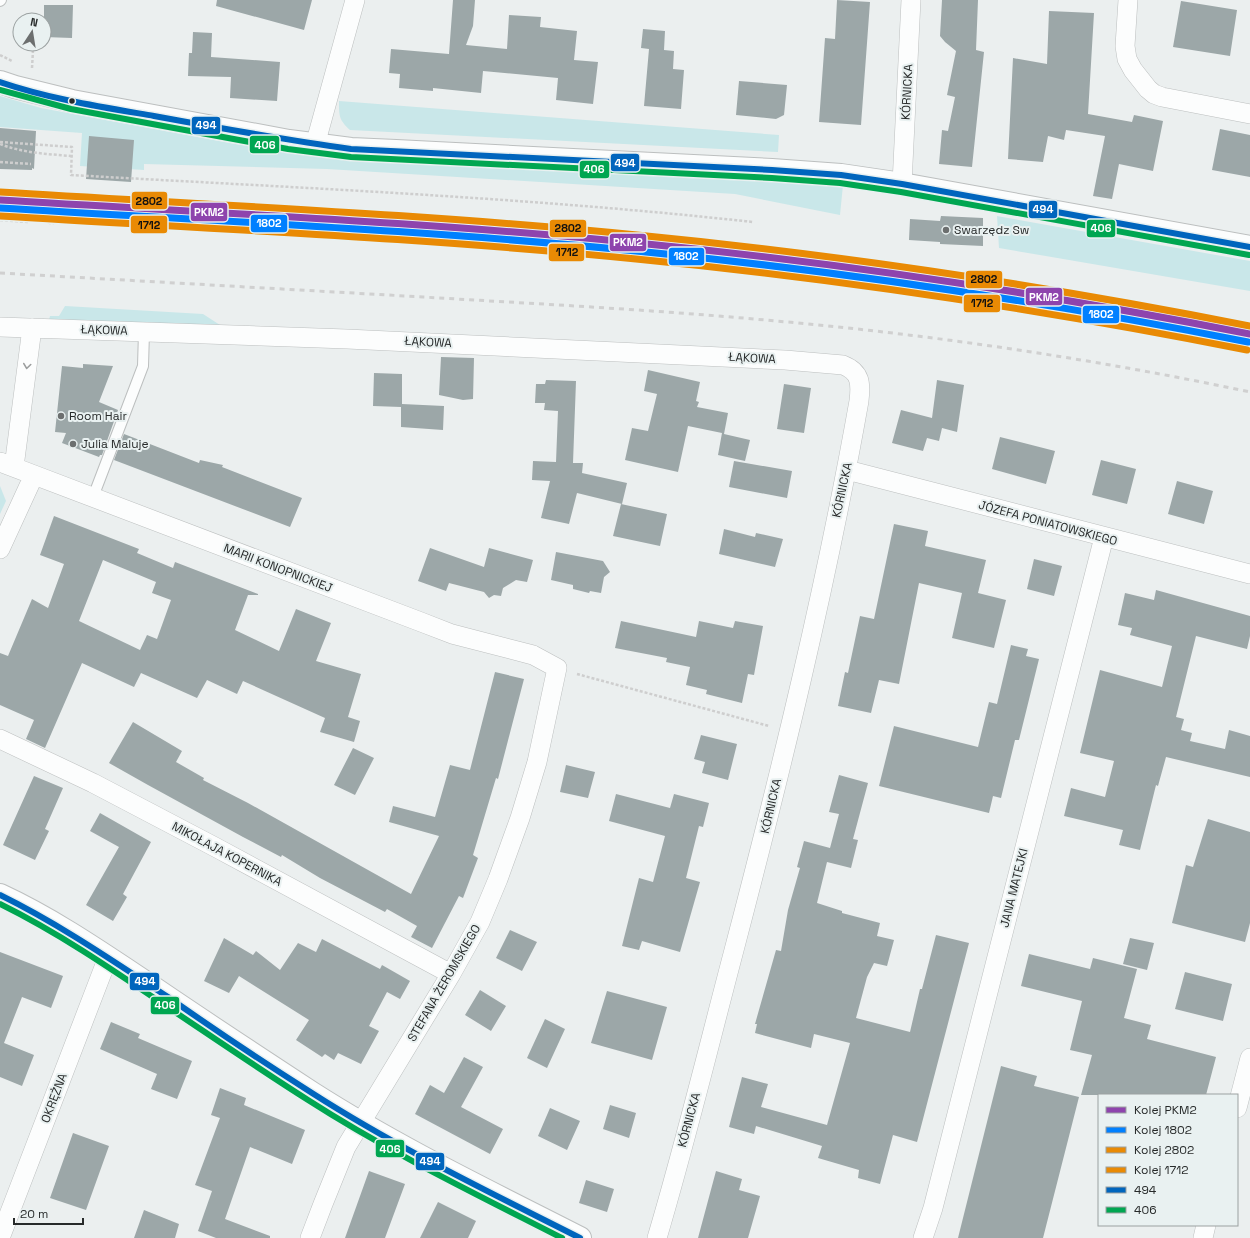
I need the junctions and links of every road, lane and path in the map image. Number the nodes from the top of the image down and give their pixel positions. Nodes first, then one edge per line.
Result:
1 (355, 0) edge
2 (911, 0) edge
3 (1128, 0) edge
4 (33, 52) edge
5 (0, 55) edge
6 (16, 63) dead end
7 (32, 72) dead end
8 (0, 82) edge
9 (1250, 114) edge
10 (0, 143) edge
11 (315, 145) junction
12 (72, 156) junction
13 (0, 162) edge
14 (31, 164) dead end
15 (902, 184) junction
16 (0, 211) edge
17 (0, 220) edge
18 (28, 222) dead end
19 (753, 222) dead end
20 (54, 223) dead end
21 (1250, 247) edge
22 (0, 326) edge
23 (32, 328) junction
24 (144, 332) junction
25 (854, 371) joint
26 (7, 465) edge
27 (847, 470) junction
28 (34, 475) junction
29 (92, 497) junction
30 (1104, 537) junction
31 (0, 550) edge
32 (1250, 574) edge
33 (557, 668) junction
34 (789, 731) junction
35 (0, 739) edge
36 (0, 895) edge
37 (108, 957) junction
38 (451, 974) junction
39 (1250, 1058) edge
40 (1238, 1104) edge
41 (360, 1122) junction
42 (1206, 1226) edge
43 (0, 1238) edge
44 (310, 1238) edge
45 (580, 1238) edge
46 (657, 1238) edge
47 (924, 1238) edge
48 (1203, 1238) edge

1 - 11 street
2 - 15 street, KÓRNICKA
3 - 9 street
4 - 7 path
5 - 6 path
8 - 11 street
10 - 12 path
10 - 12 path
11 - 15 street
12 - 19 path
13 - 14 path
15 - 21 street
16 - 20 path
17 - 18 path
22 - 23 street, ŁĄKOWA
23 - 24 street, ŁĄKOWA
23 -> 26 street
24 - 25 street, ŁĄKOWA
24 - 29 lane
25 - 27 street, KÓRNICKA
26 - 28 street, MARII KONOPNICKIEJ
27 - 30 street, JÓZEFA PONIATOWSKIEGO
27 - 34 street, KÓRNICKA
28 - 29 street, MARII KONOPNICKIEJ
28 - 31 street
29 - 33 street, MARII KONOPNICKIEJ
30 - 32 street, JÓZEFA PONIATOWSKIEGO
30 - 47 street, JANA MATEJKI
33 - 34 path
33 - 38 street, STEFANA ŻEROMSKIEGO
34 - 46 street, KÓRNICKA
35 - 38 street, MIKOŁAJA KOPERNIKA
36 - 37 street
37 - 41 street
37 - 43 street, OKRĘŻNA
38 - 41 street, STEFANA ŻEROMSKIEGO
39 - 40 street
41 - 44 street, STEFANA ŻEROMSKIEGO
41 - 45 street
42 - 48 street

